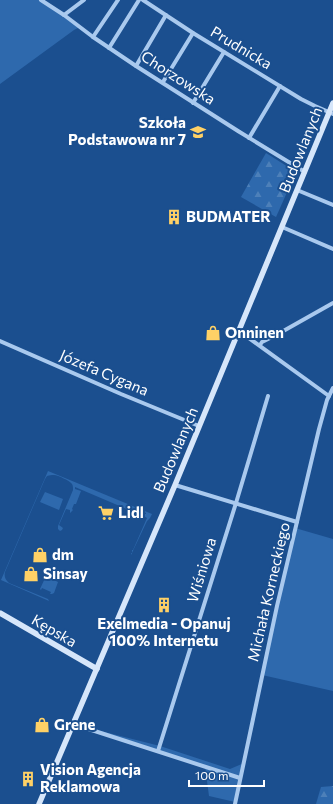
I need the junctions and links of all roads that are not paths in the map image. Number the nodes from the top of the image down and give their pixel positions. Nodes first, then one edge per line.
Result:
1 (41, 0) edge
2 (84, 0) edge
3 (118, 0) edge
4 (139, 0) edge
5 (143, 0) edge
6 (64, 15) junction
7 (166, 15) junction
8 (194, 33) junction
9 (93, 37) junction
10 (109, 48) junction
11 (224, 52) junction
12 (136, 66) junction
13 (163, 82) junction
14 (280, 86) junction
15 (194, 102) junction
16 (333, 103) edge
17 (331, 113) edge
18 (249, 138) junction
19 (305, 172) junction
20 (297, 190) junction
21 (333, 205) edge
22 (282, 227) junction
23 (333, 249) edge
24 (333, 303) edge
25 (239, 331) junction
26 (0, 341) edge
27 (260, 345) junction
28 (333, 388) edge
29 (268, 396) dead end
30 (329, 396) junction
31 (199, 426) junction
32 (175, 485) junction
33 (236, 503) junction
34 (297, 522) junction
35 (0, 613) edge
36 (97, 669) junction
37 (73, 724) junction
38 (158, 751) junction
39 (240, 778) junction
40 (39, 804) edge
41 (235, 804) edge

1 - 6 street, Chorzowska
2 - 6 street
3 - 9 street
4 - 10 street
5 - 7 street, Prudnicka
6 - 9 street, Chorzowska
7 - 8 street, Prudnicka
7 - 12 street
8 - 11 street, Prudnicka
8 - 13 street
9 - 10 street, Chorzowska
10 - 12 street, Chorzowska
11 - 14 street, Prudnicka
11 - 15 street
12 - 13 street, Chorzowska
13 - 15 street, Chorzowska
14 - 17 street, Prudnicka
14 - 18 street
15 - 18 street, Chorzowska
16 - 17 main road, Budowlanych
17 - 19 main road, Budowlanych
18 - 19 street, Chorzowska
19 - 20 main road, Budowlanych
20 - 21 street
20 - 22 main road, Budowlanych
22 - 23 street
22 - 25 main road, Budowlanych
24 - 27 street
25 - 27 street
25 - 31 main road, Budowlanych
26 - 31 street, Józefa Cygana
27 - 30 street
28 - 30 street, Michała Korneckiego
29 - 33 street, Wiśniowa
30 - 34 street, Michała Korneckiego
31 - 32 main road, Budowlanych
32 - 33 street
32 - 36 main road, Budowlanych
33 - 34 street
33 - 38 street, Wiśniowa
34 - 39 street, Michała Korneckiego
35 - 36 main road, Kępska
36 - 37 main road, Budowlanych
37 - 38 street
37 - 40 main road, Budowlanych
38 - 39 street
39 - 41 street, Michała Korneckiego

